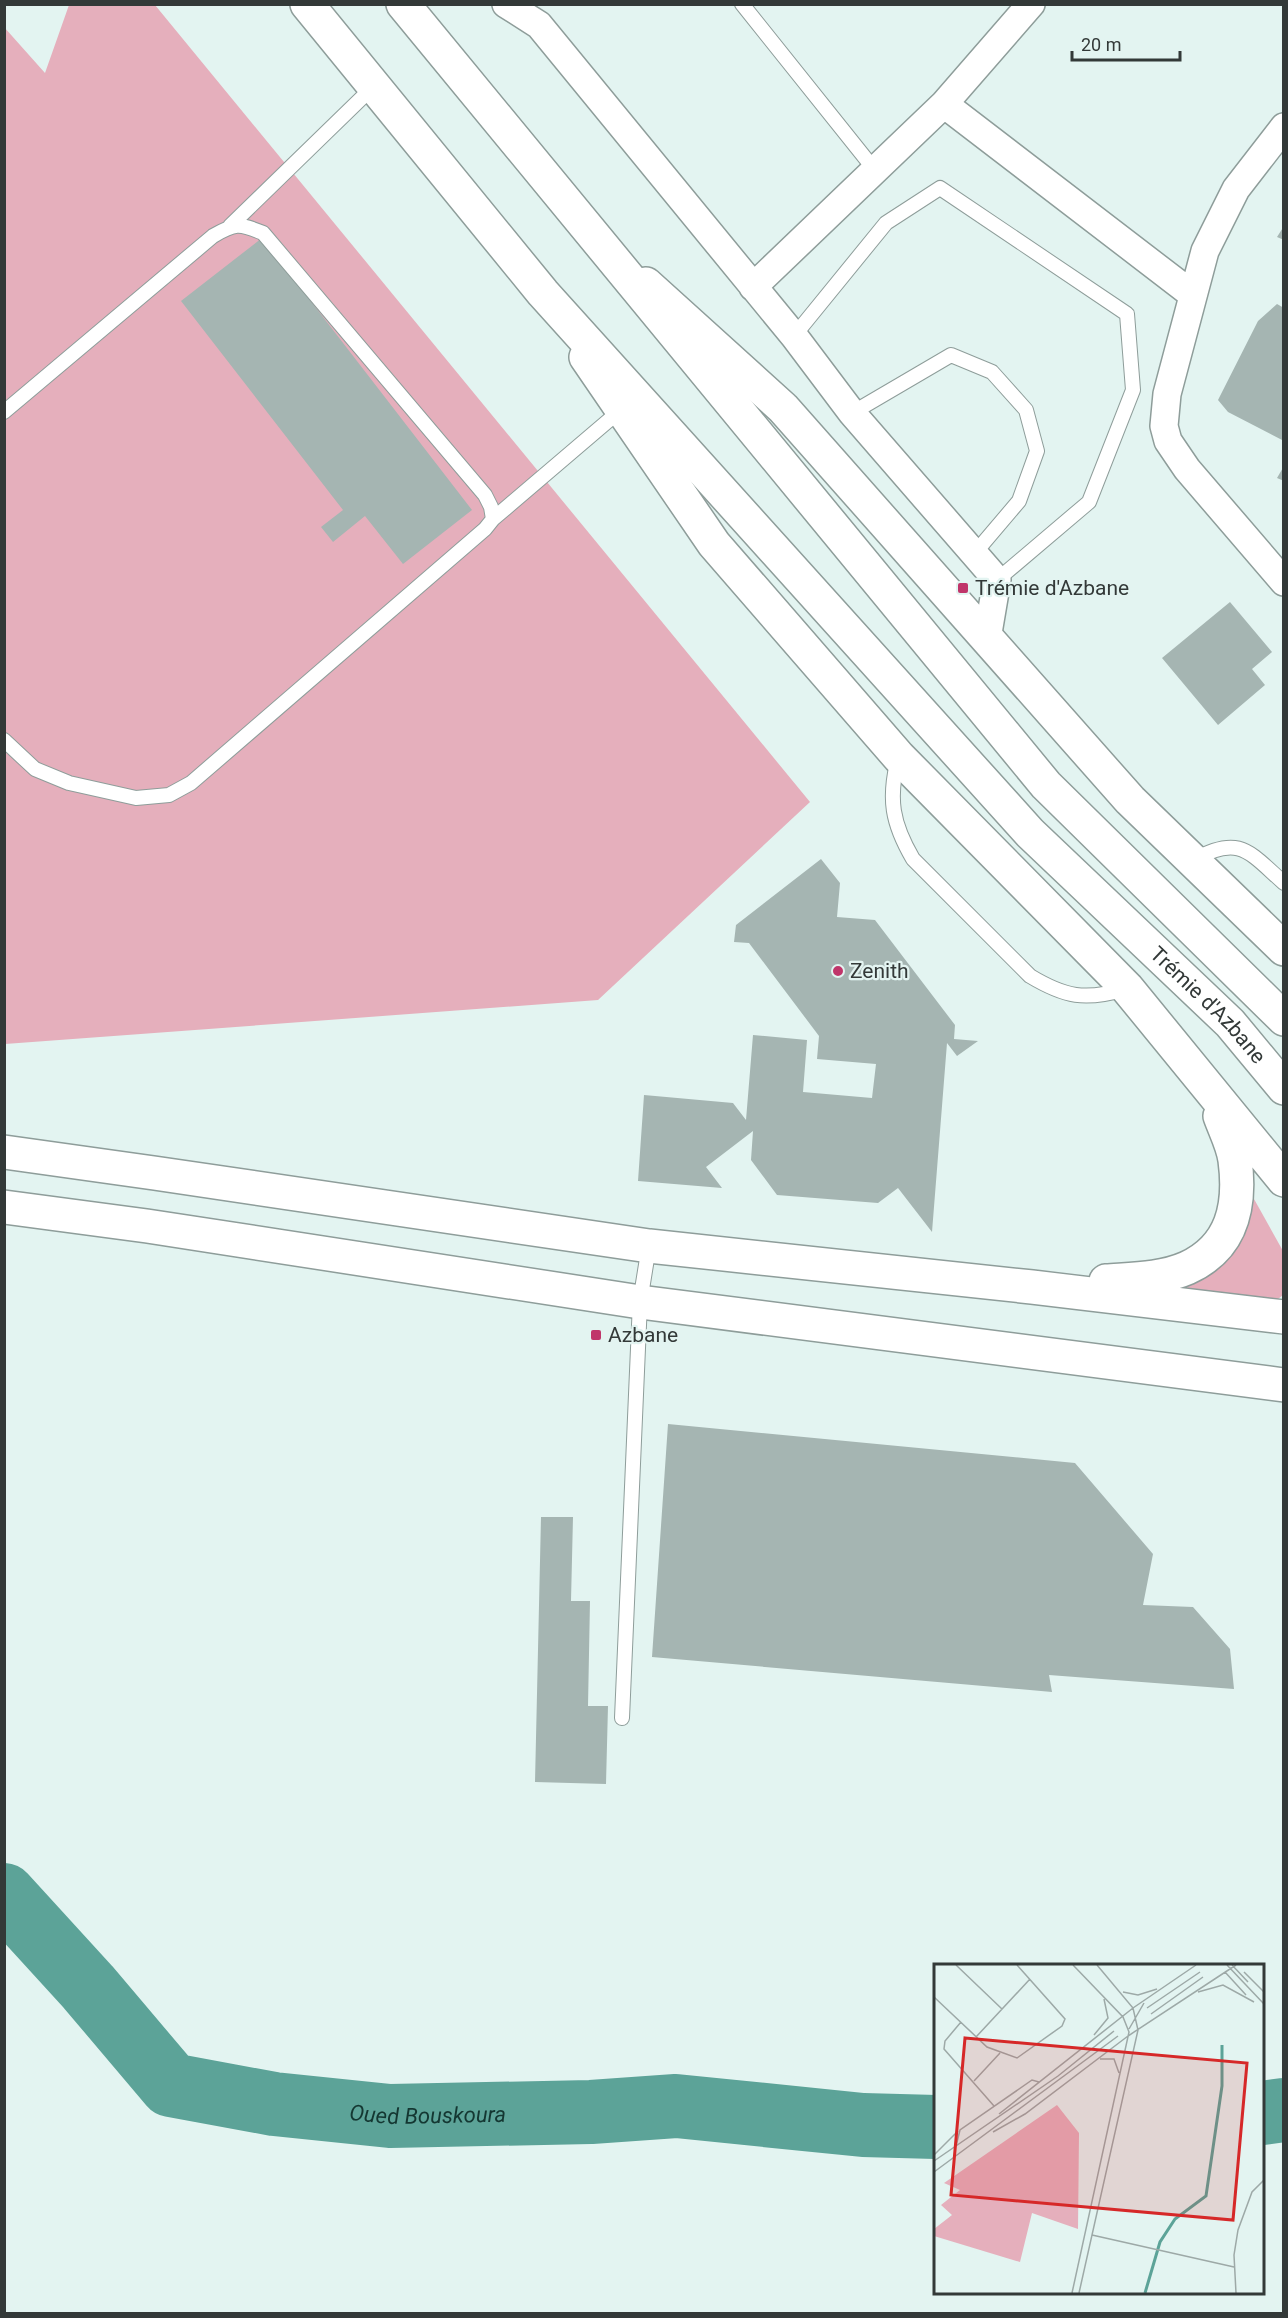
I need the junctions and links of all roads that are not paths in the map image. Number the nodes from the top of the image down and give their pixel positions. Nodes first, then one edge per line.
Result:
1 (308, 4) edge
2 (506, 4) edge
3 (742, 4) edge
4 (1031, 4) edge
5 (404, 5) edge
6 (533, 15) edge
7 (374, 86) junction
8 (944, 104) junction
9 (1284, 127) edge
10 (874, 170) junction
11 (230, 226) junction
12 (598, 240) junction
13 (753, 287) junction
14 (543, 293) junction
15 (1193, 296) junction
16 (794, 336) junction
17 (622, 410) junction
18 (4, 412) edge
19 (852, 413) junction
20 (493, 519) junction
21 (974, 554) junction
22 (997, 580) junction
23 (1284, 582) edge
24 (987, 639) junction
25 (4, 740) edge
26 (899, 757) junction
27 (1192, 860) junction
28 (1284, 883) edge
29 (1284, 949) edge
30 (1127, 988) junction
31 (1284, 1019) edge
32 (1284, 1088) edge
33 (1212, 1094) junction
34 (4, 1152) edge
35 (1284, 1180) edge
36 (4, 1207) edge
37 (649, 1246) junction
38 (1032, 1287) junction
39 (640, 1302) junction
40 (1284, 1317) edge
41 (1284, 1385) edge
42 (622, 1718) dead end

1 - 7 main road
2 - 6 street
3 - 10 lane
4 - 8 street
5 - 12 main road
6 - 13 street
7 - 11 lane
7 - 14 main road
8 - 10 street
8 - 15 street
9 - 15 street
10 - 13 street
11 - 18 lane
11 - 20 lane
12 - 24 main road
12 - 31 main road, Trémie d'Azbane
13 - 16 street
14 - 17 main road
14 - 32 main road, Trémie d'Azbane
15 - 23 street
16 - 19 street
16 - 22 lane
17 - 20 lane
17 - 26 main road
19 - 21 street
19 - 21 lane
20 - 25 lane
21 - 22 street
22 - 24 street
24 - 27 main road
26 - 30 main road
26 - 30 lane
27 - 28 lane
27 - 29 main road
30 - 33 main road
33 - 35 main road
33 - 38 main road
34 - 37 main road
36 - 39 main road
37 - 38 main road
37 - 39 lane
38 - 40 main road
39 - 41 main road
39 - 42 lane

